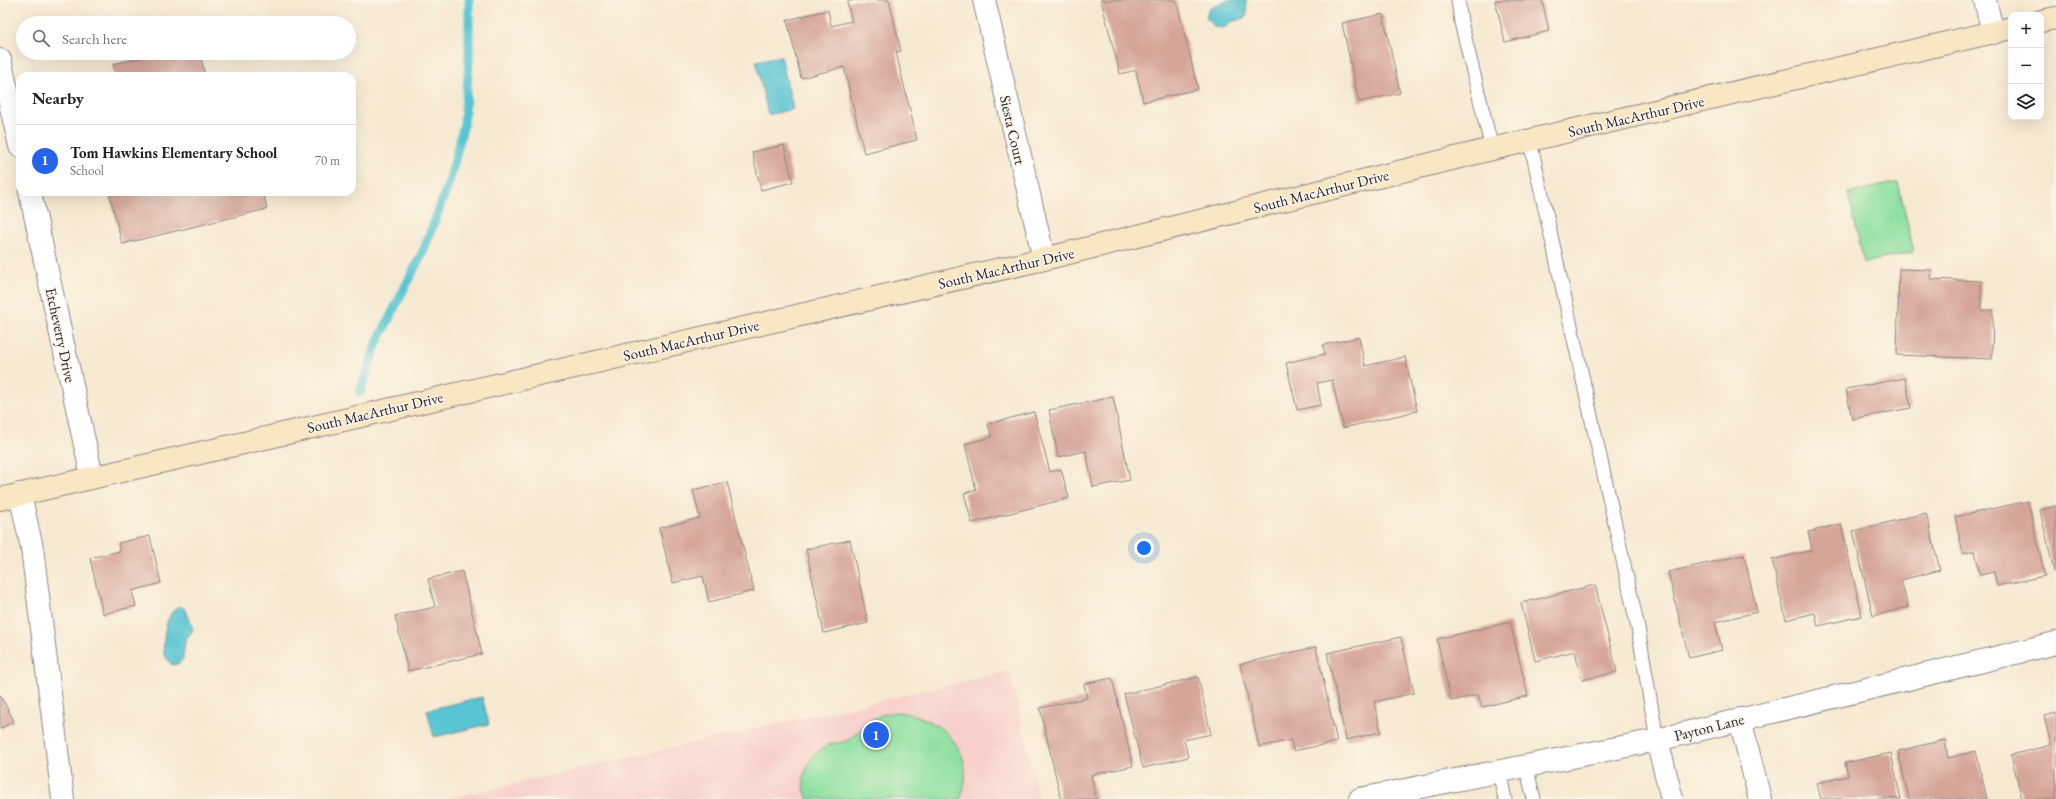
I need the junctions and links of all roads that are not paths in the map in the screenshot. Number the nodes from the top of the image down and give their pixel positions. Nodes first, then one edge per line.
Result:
1 (984, 0) edge
2 (1458, 0) edge
3 (1985, 0) edge
4 (2056, 18) edge
5 (2044, 20) edge
6 (2002, 30) edge
7 (0, 60) edge
8 (16, 129) edge
9 (1530, 141) junction
10 (1492, 150) junction
11 (31, 196) edge
12 (1044, 259) junction
13 (92, 477) junction
14 (10, 497) edge
15 (2056, 643) edge
16 (1740, 719) junction
17 (1657, 740) junction
18 (1526, 766) junction
19 (1499, 771) junction
20 (63, 799) edge
21 (1360, 799) edge
22 (1505, 799) edge
23 (1534, 799) edge
24 (1672, 799) edge
25 (1760, 799) edge

1 - 12 street, Siesta Court
2 - 10 lane
3 - 6 street
4 - 5 street
6 - 9 street, South MacArthur Drive
7 - 8 street
9 - 10 street, South MacArthur Drive
9 - 17 lane
10 - 12 street, South MacArthur Drive
11 - 13 street, Etcheverry Drive
12 - 13 street, South MacArthur Drive
13 - 14 street, South MacArthur Drive
14 - 20 street
15 - 16 street, Payton Lane
16 - 17 street, Payton Lane
16 - 25 street
17 - 18 street, Payton Lane
17 - 24 street
18 - 19 street, Payton Lane
18 - 23 lane
19 - 21 street, Payton Lane
19 - 22 lane

